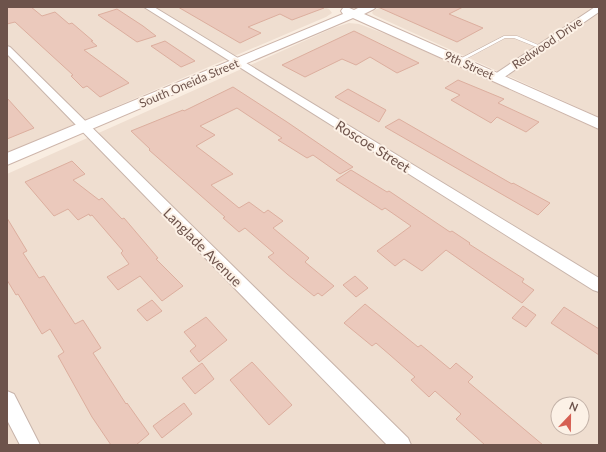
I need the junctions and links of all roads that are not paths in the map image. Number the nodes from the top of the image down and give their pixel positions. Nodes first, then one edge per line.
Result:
1 (148, 7) edge
2 (338, 7) edge
3 (370, 7) edge
4 (599, 8) edge
5 (354, 14) junction
6 (541, 47) junction
7 (7, 49) edge
8 (458, 60) junction
9 (238, 62) junction
10 (496, 78) junction
11 (599, 124) edge
12 (83, 127) junction
13 (7, 159) edge
14 (599, 286) edge
15 (7, 400) edge
16 (30, 445) edge
17 (400, 445) edge

1 - 9 street, Roscoe Street
2 - 5 street, 9th Street
3 - 5 street, South Oneida Street
4 - 6 street, Redwood Drive
5 - 8 street, 9th Street
5 - 9 street, South Oneida Street
6 - 8 lane
6 - 10 street, Redwood Drive
7 - 12 street, Langlade Avenue
8 - 10 street, 9th Street
9 - 12 street, South Oneida Street
9 - 14 street, Roscoe Street
10 - 11 street, 9th Street
12 - 13 street, South Oneida Street
12 - 17 street, Langlade Avenue
15 - 16 street

